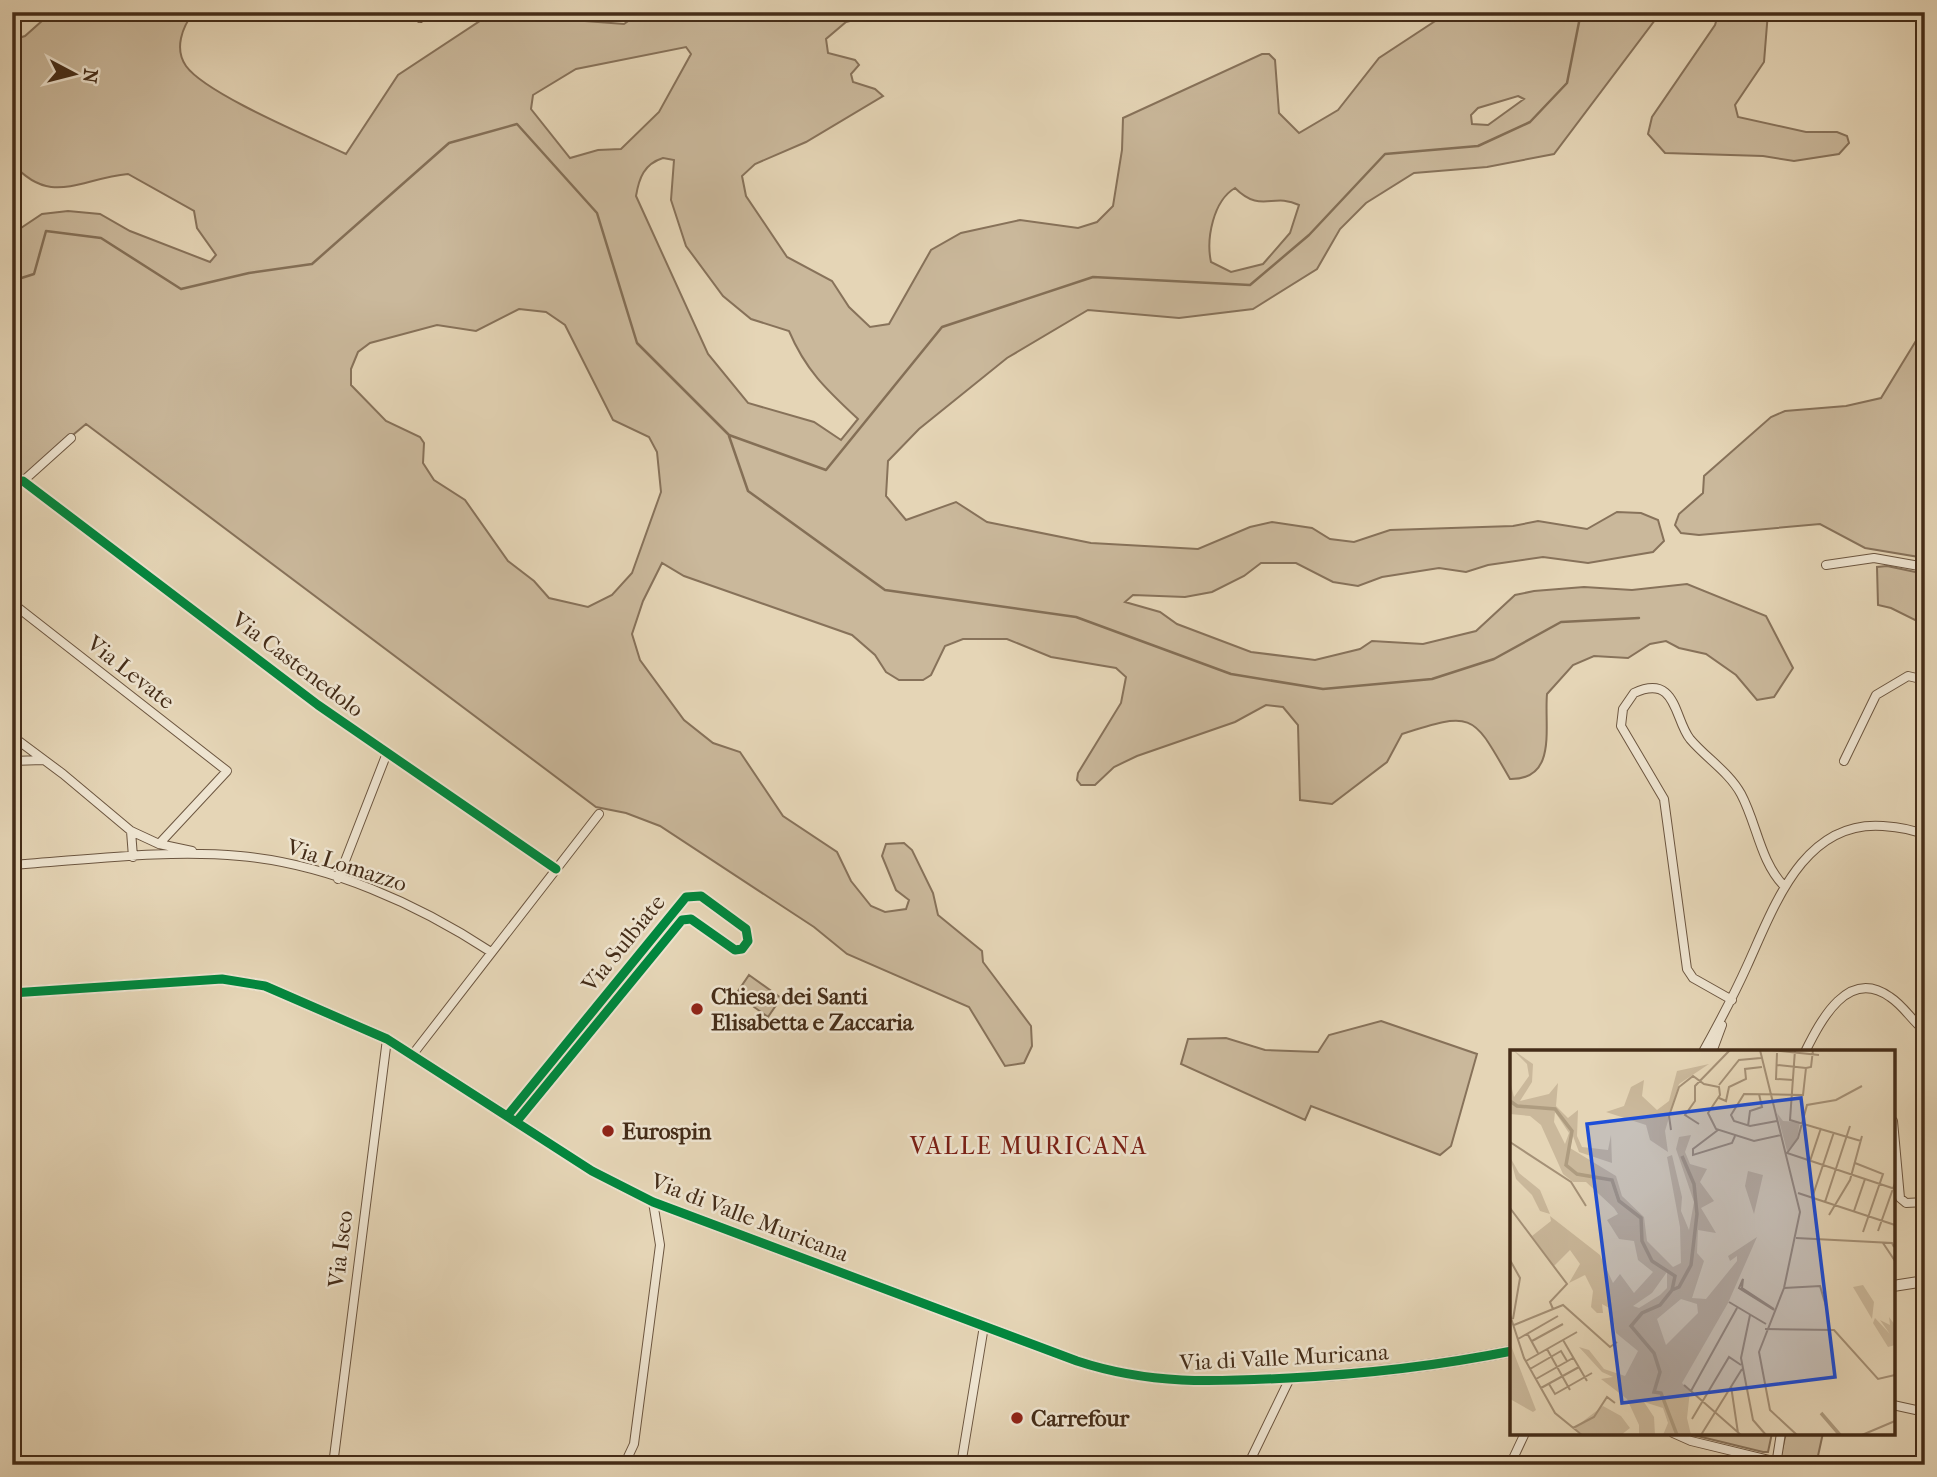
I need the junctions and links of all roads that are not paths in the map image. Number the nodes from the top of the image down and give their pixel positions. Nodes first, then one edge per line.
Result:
1 (71, 438) dead end
2 (23, 481) junction
3 (12, 491) edge
4 (1826, 565) dead end
5 (1925, 567) edge
6 (12, 603) edge
7 (1925, 680) edge
8 (12, 736) edge
9 (387, 753) junction
10 (43, 760) junction
11 (12, 761) edge
12 (1844, 761) dead end
13 (599, 814) dead end
14 (131, 831) junction
15 (1925, 835) edge
16 (159, 844) junction
17 (206, 854) junction
18 (133, 857) junction
19 (12, 865) edge
20 (556, 869) junction
21 (338, 879) junction
22 (1784, 886) junction
23 (491, 952) junction
24 (12, 993) edge
25 (1731, 1000) junction
26 (1925, 1031) edge
27 (387, 1039) junction
28 (1704, 1050) edge
29 (1713, 1050) edge
30 (1806, 1050) edge
31 (413, 1054) junction
32 (508, 1115) junction
33 (517, 1121) junction
34 (1895, 1143) edge
35 (653, 1202) junction
36 (1925, 1202) edge
37 (1925, 1281) edge
38 (1895, 1286) edge
39 (984, 1326) junction
40 (1510, 1351) edge
41 (1290, 1378) junction
42 (1895, 1405) edge
43 (1925, 1412) edge
44 (1524, 1435) edge
45 (1678, 1435) edge
46 (1781, 1435) edge
47 (1777, 1463) edge
48 (332, 1465) edge
49 (615, 1465) edge
50 (961, 1465) edge
51 (1248, 1465) edge
52 (1510, 1465) edge
53 (1790, 1465) edge

1 - 2 street
2 - 3 street
2 - 9 street, Via Castenedolo
4 - 5 street
6 - 16 street, Via Levate
7 - 12 street
8 - 10 street
9 - 20 street, Via Castenedolo
9 - 21 street
10 - 11 street
10 - 14 street
13 - 20 street
14 - 16 street
14 - 18 street
15 - 22 street
16 - 17 street
17 - 18 street, Via Lomazzo
17 - 21 street, Via Lomazzo
18 - 19 street, Via Lomazzo
20 - 23 street
21 - 23 street, Via Lomazzo
22 - 25 street
22 - 25 street
23 - 31 street
24 - 27 street, Via di Valle Muricana
25 - 28 street
25 - 29 street
26 - 30 street
27 - 31 street, Via di Valle Muricana
27 - 48 street, Via Iseo
31 - 32 street, Via di Valle Muricana
32 - 33 street, Via di Valle Muricana
32 - 33 street, Via Sulbiate
33 - 35 street, Via di Valle Muricana
34 - 36 street
35 - 39 street, Via di Valle Muricana
35 - 49 street
37 - 38 street
39 - 41 street, Via di Valle Muricana
39 - 50 street
40 - 41 street, Via di Valle Muricana
41 - 51 street
42 - 43 street
44 - 52 street
45 - 47 street
46 - 47 street
47 - 53 street

